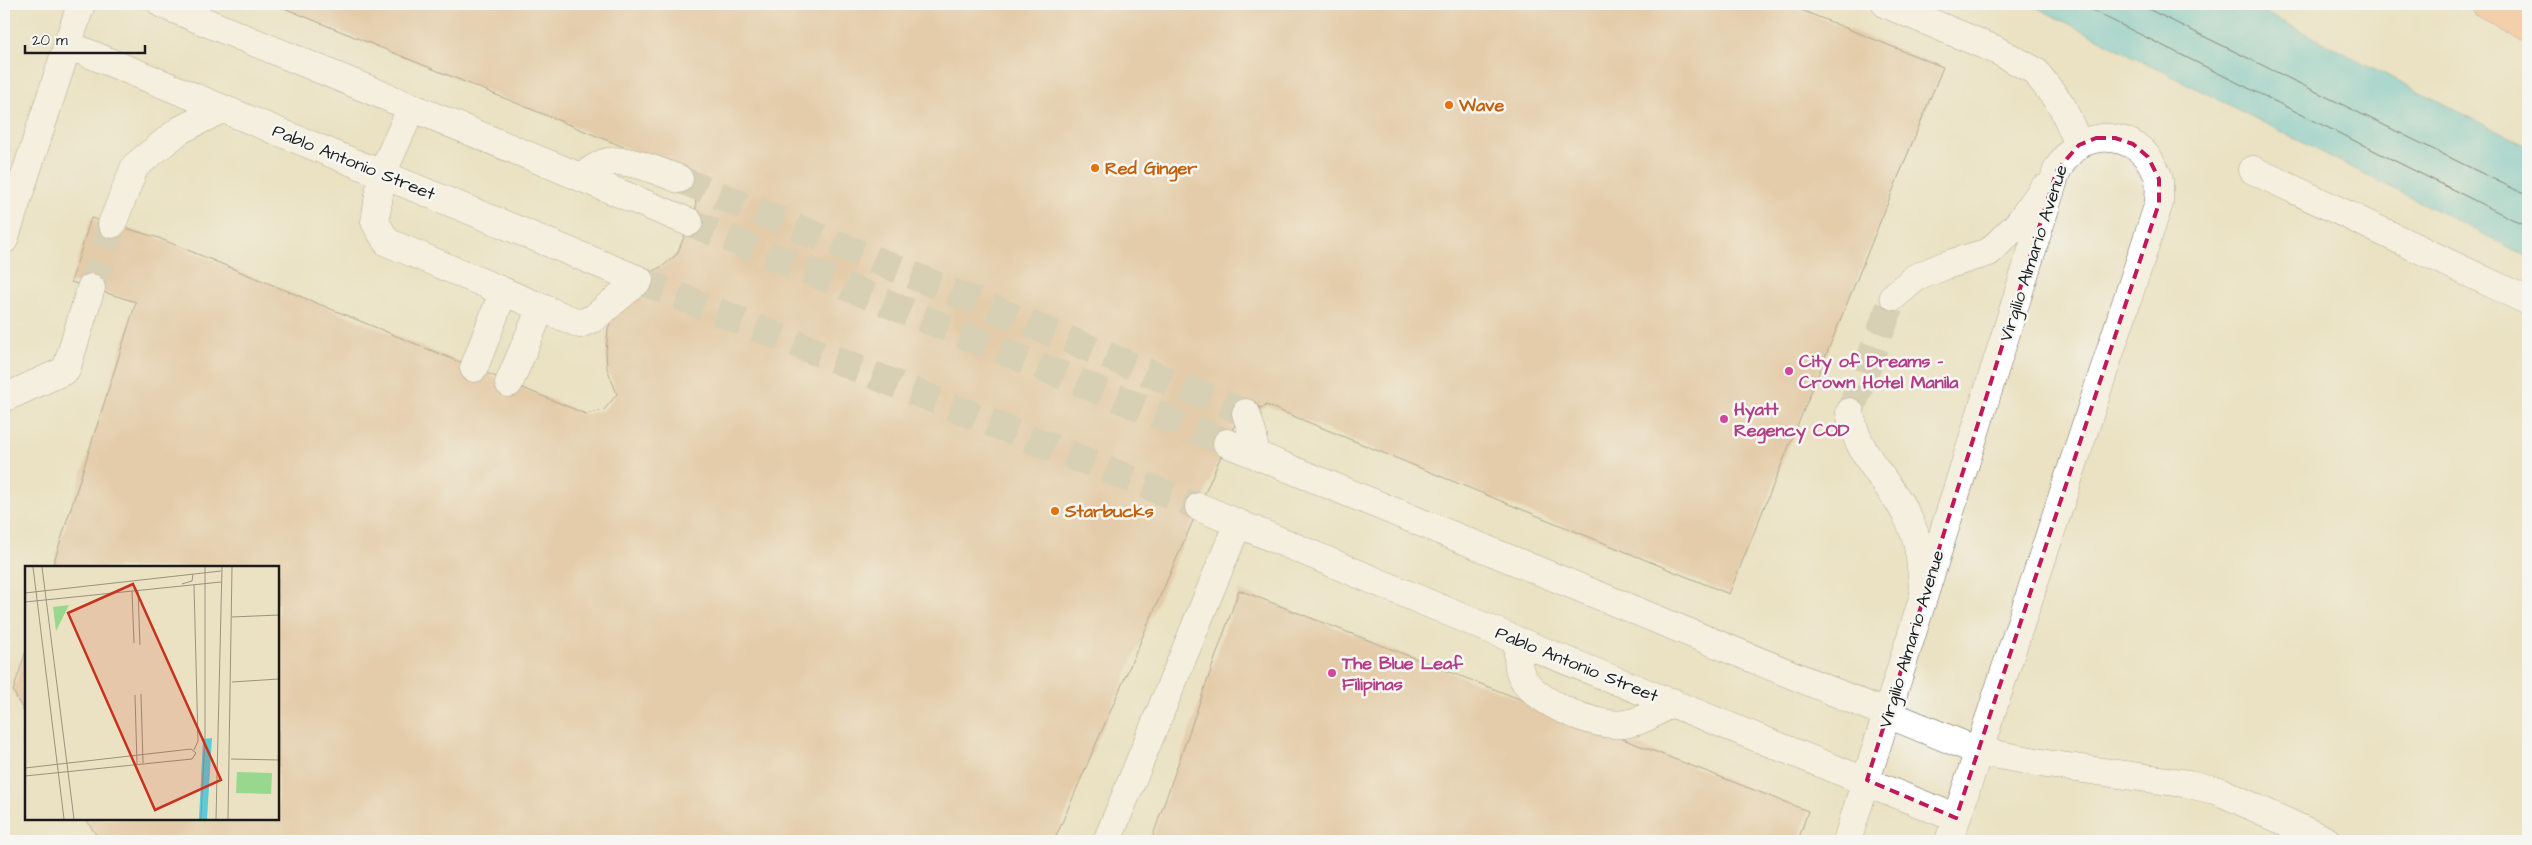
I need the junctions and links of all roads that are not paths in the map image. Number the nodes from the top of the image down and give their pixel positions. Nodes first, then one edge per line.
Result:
1 (81, 4) edge
2 (162, 4) edge
3 (1886, 4) edge
4 (2486, 4) edge
5 (2528, 26) edge
6 (68, 45) junction
7 (412, 107) junction
8 (222, 109) junction
9 (2079, 145) junction
10 (2057, 170) junction
11 (2253, 170) dead end
12 (382, 174) junction
13 (581, 177) junction
14 (680, 179) tunnel mouth
15 (689, 222) tunnel mouth
16 (112, 224) tunnel mouth
17 (4, 240) edge
18 (91, 288) tunnel mouth
19 (504, 292) junction
20 (1894, 296) tunnel mouth
21 (2528, 301) edge
22 (541, 308) junction
23 (474, 368) dead end
24 (508, 383) dead end
25 (4, 398) edge
26 (1850, 412) tunnel mouth
27 (1246, 413) dead end
28 (1227, 443) tunnel mouth
29 (1255, 454) junction
30 (1199, 507) tunnel mouth
31 (1238, 523) junction
32 (1924, 598) junction
33 (1518, 641) junction
34 (1672, 702) junction
35 (1887, 714) junction
36 (1978, 751) junction
37 (1867, 780) junction
38 (1953, 829) edge
39 (1107, 841) edge
40 (1847, 841) edge
41 (2327, 841) edge

1 - 6 street
2 - 7 street
3 - 9 street
4 - 5 highway
6 - 8 street, Pablo Antonio Street
6 - 17 street
7 - 12 street
7 - 13 street
8 - 12 street, Pablo Antonio Street
8 - 16 street
9 - 10 street, Virgilio Almario Avenue
9 - 36 street, Virgilio Almario Avenue
10 - 20 street
10 - 32 street, Virgilio Almario Avenue
11 - 21 street
12 - 19 street
12 - 22 street, Pablo Antonio Street
13 - 14 street
13 - 15 street
18 - 25 street
19 - 22 street
19 - 23 street
22 - 24 street
26 - 32 street
27 - 29 street
28 - 29 street
29 - 35 street
30 - 31 street, Pablo Antonio Street
31 - 33 street, Pablo Antonio Street
31 - 39 street
32 - 35 street, Virgilio Almario Avenue
33 - 34 street, Pablo Antonio Street
33 - 34 street
34 - 37 street, Pablo Antonio Street
35 - 36 street
35 - 37 street, Virgilio Almario Avenue
36 - 38 street, Virgilio Almario Avenue
36 - 41 street
37 - 38 street, Pablo Antonio Street
37 - 40 street, Virgilio Almario Avenue

